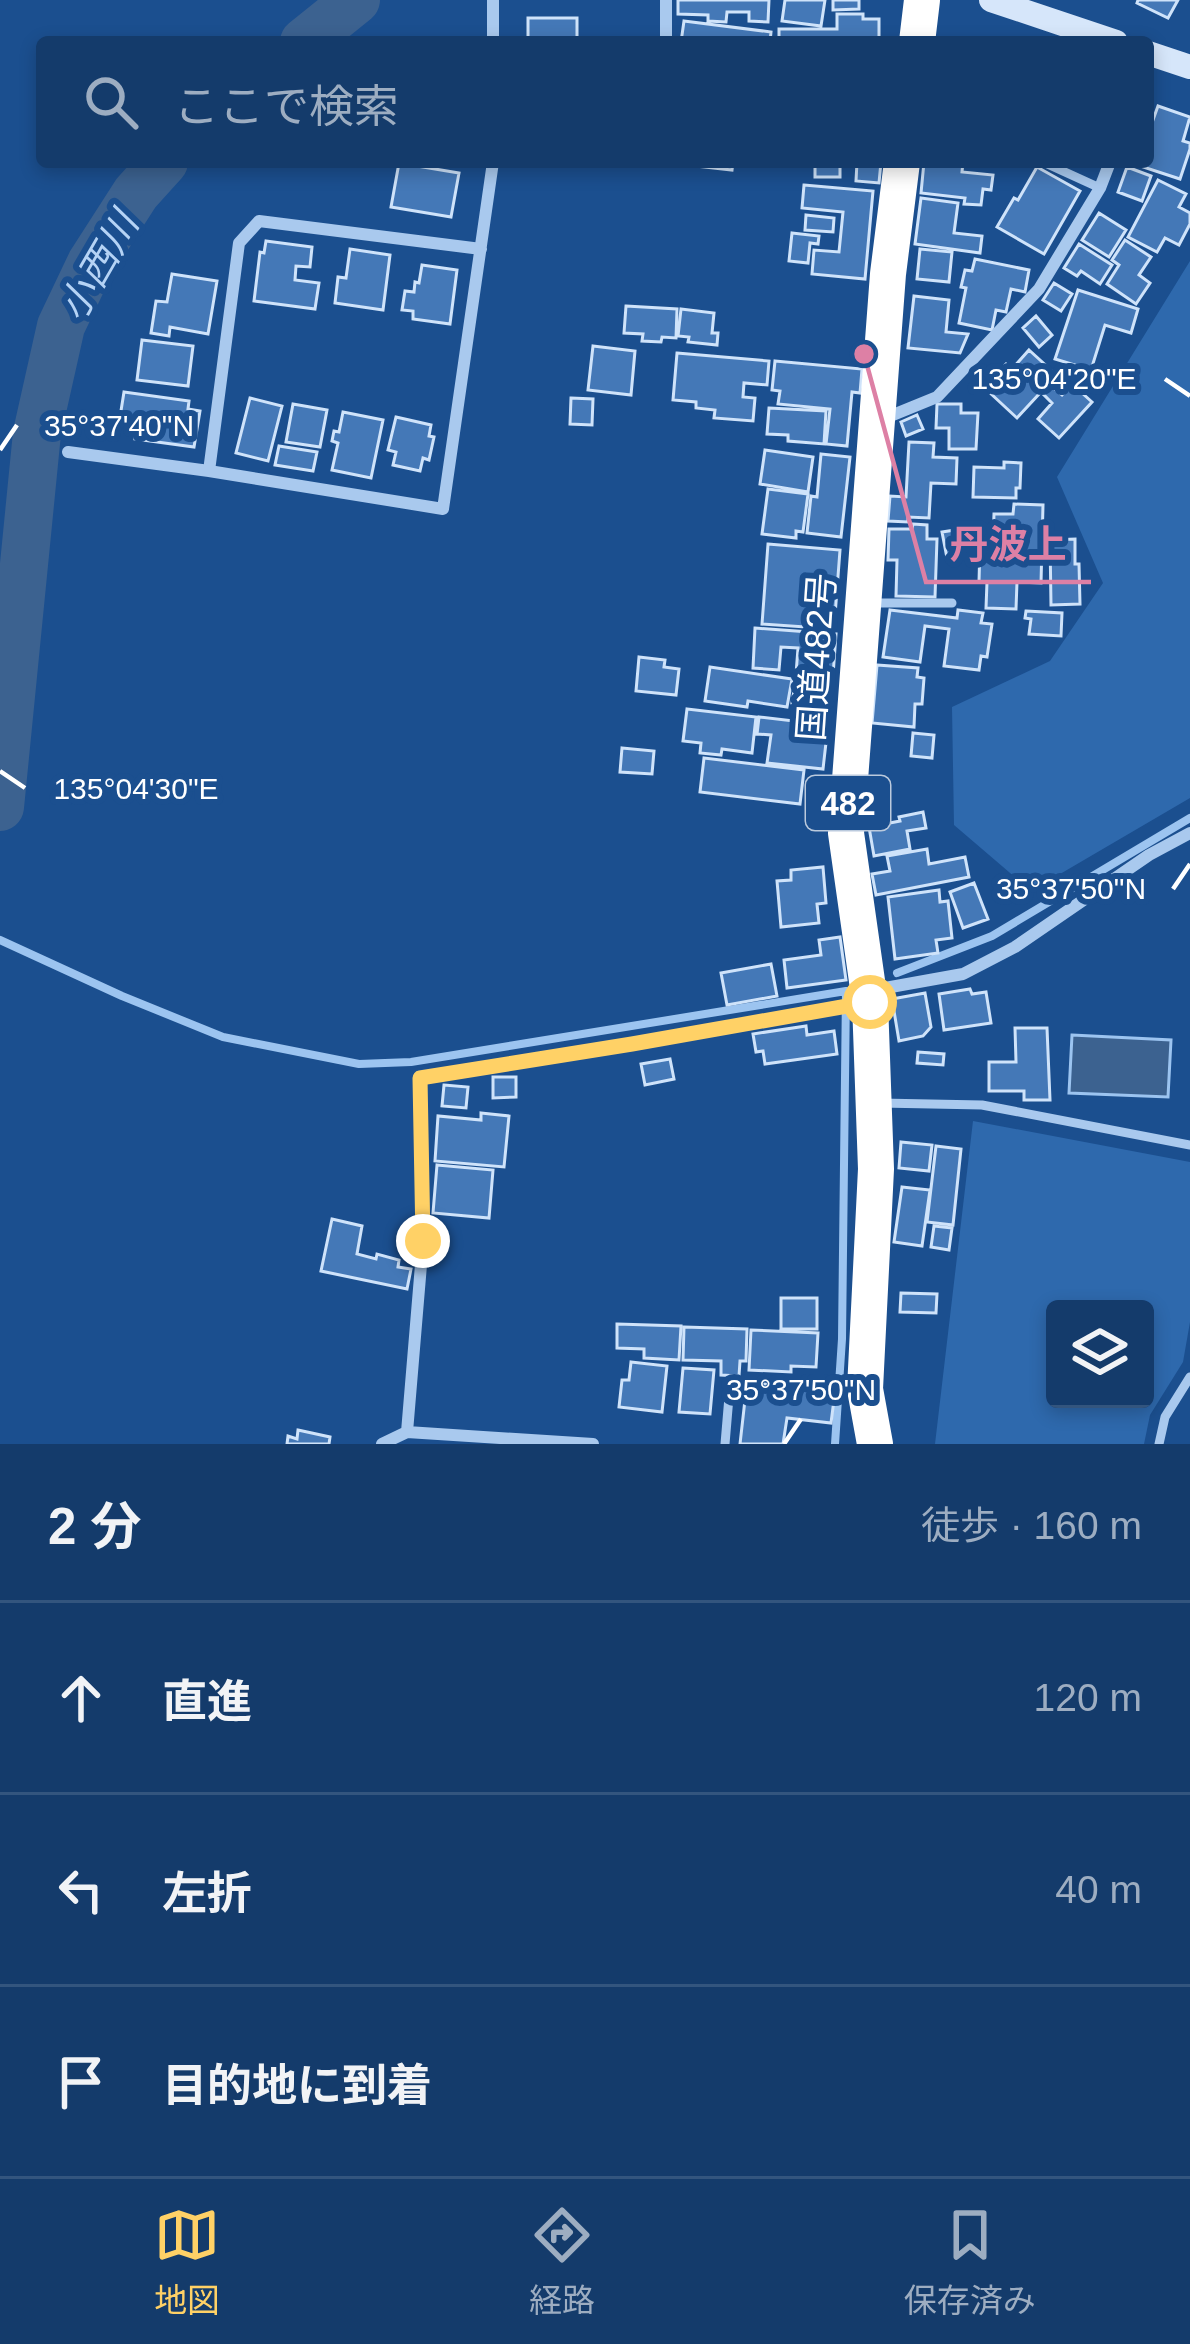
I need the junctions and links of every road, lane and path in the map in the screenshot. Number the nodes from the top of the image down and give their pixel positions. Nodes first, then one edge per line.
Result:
1 (493, 0) edge
2 (666, 0) edge
3 (922, 0) edge
4 (991, 0) edge
5 (493, 36) edge
6 (666, 36) edge
7 (917, 36) edge
8 (1098, 36) edge
9 (1154, 55) edge
10 (1190, 68) edge
11 (492, 168) edge
12 (901, 168) edge
13 (1056, 168) edge
14 (1108, 168) edge
15 (1100, 188) junction
16 (481, 249) junction
17 (877, 422) junction
18 (68, 452) dead end
19 (209, 471) junction
20 (861, 603) junction
21 (952, 603) dead end
22 (1190, 832) edge
23 (870, 996) junction
24 (874, 1103) junction
25 (1190, 1145) edge
26 (1190, 1377) edge
27 (730, 1385) dead end
28 (407, 1432) junction
29 (382, 1444) edge
30 (592, 1444) edge
31 (725, 1444) edge
32 (875, 1444) edge
33 (1159, 1444) edge

1 - 5 street
2 - 6 street
3 - 7 highway
4 - 8 main road
9 - 10 main road
11 - 16 street
12 - 17 highway, 国道482号 / 482
13 - 15 lane
14 - 15 street
15 - 17 street
16 - 19 street
16 - 19 street
17 - 20 highway, 国道482号 / 482
18 - 19 street
20 - 21 lane
20 - 23 highway, 国道482号 / 482
22 - 23 street
23 - 24 highway, 国道482号 / 482
23 - 28 street
24 - 25 lane
24 - 32 highway, 国道482号 / 482
26 - 33 lane
27 - 31 lane
28 - 29 street
28 - 30 street

